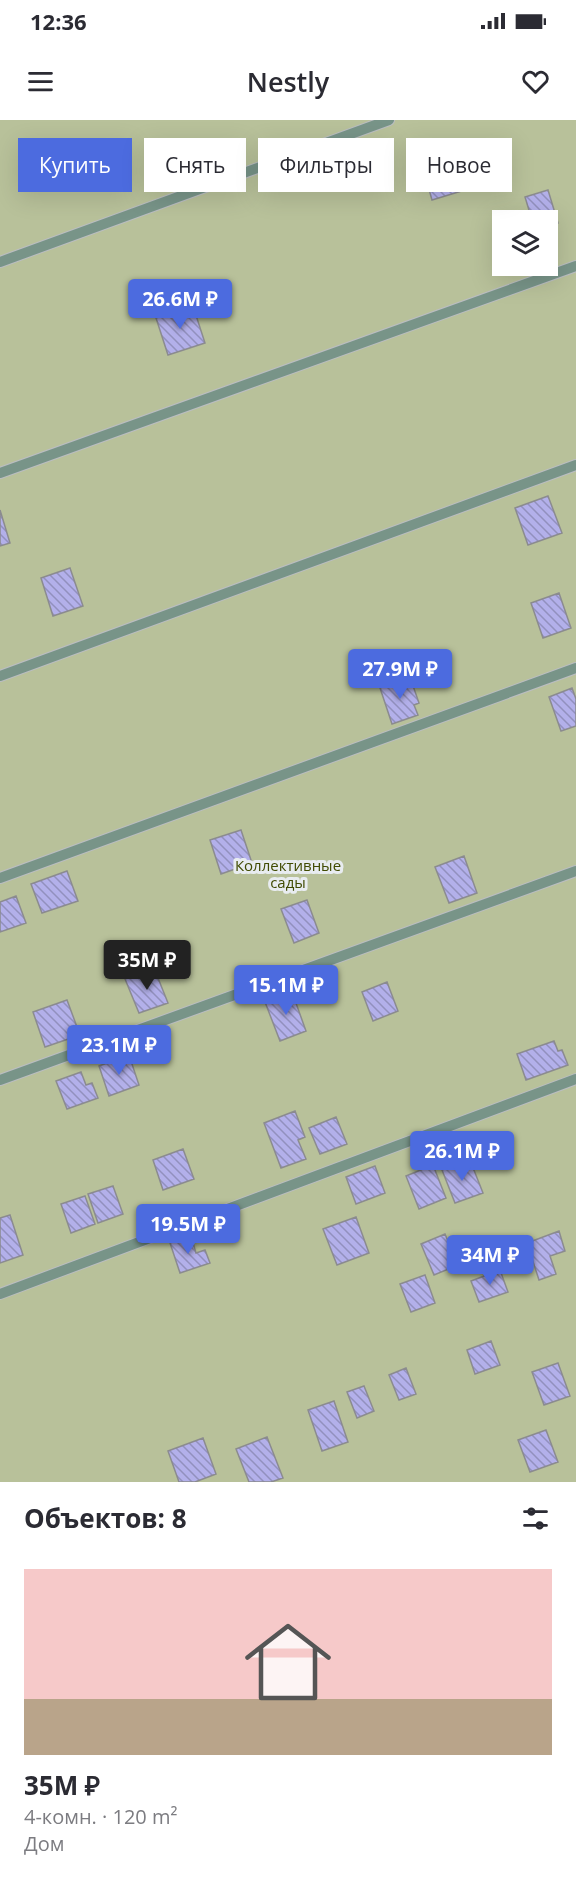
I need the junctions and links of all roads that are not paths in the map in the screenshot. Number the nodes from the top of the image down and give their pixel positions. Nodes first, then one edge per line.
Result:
1 (389, 120) edge
2 (0, 262) edge
3 (576, 266) edge
4 (576, 465) edge
5 (0, 473) edge
6 (576, 668) edge
7 (0, 676) edge
8 (576, 871) edge
9 (0, 878) edge
10 (576, 1079) edge
11 (0, 1080) edge
12 (0, 1294) edge

1 - 2 lane
3 - 5 lane
4 - 7 lane
6 - 9 lane
8 - 11 lane
10 - 12 lane

